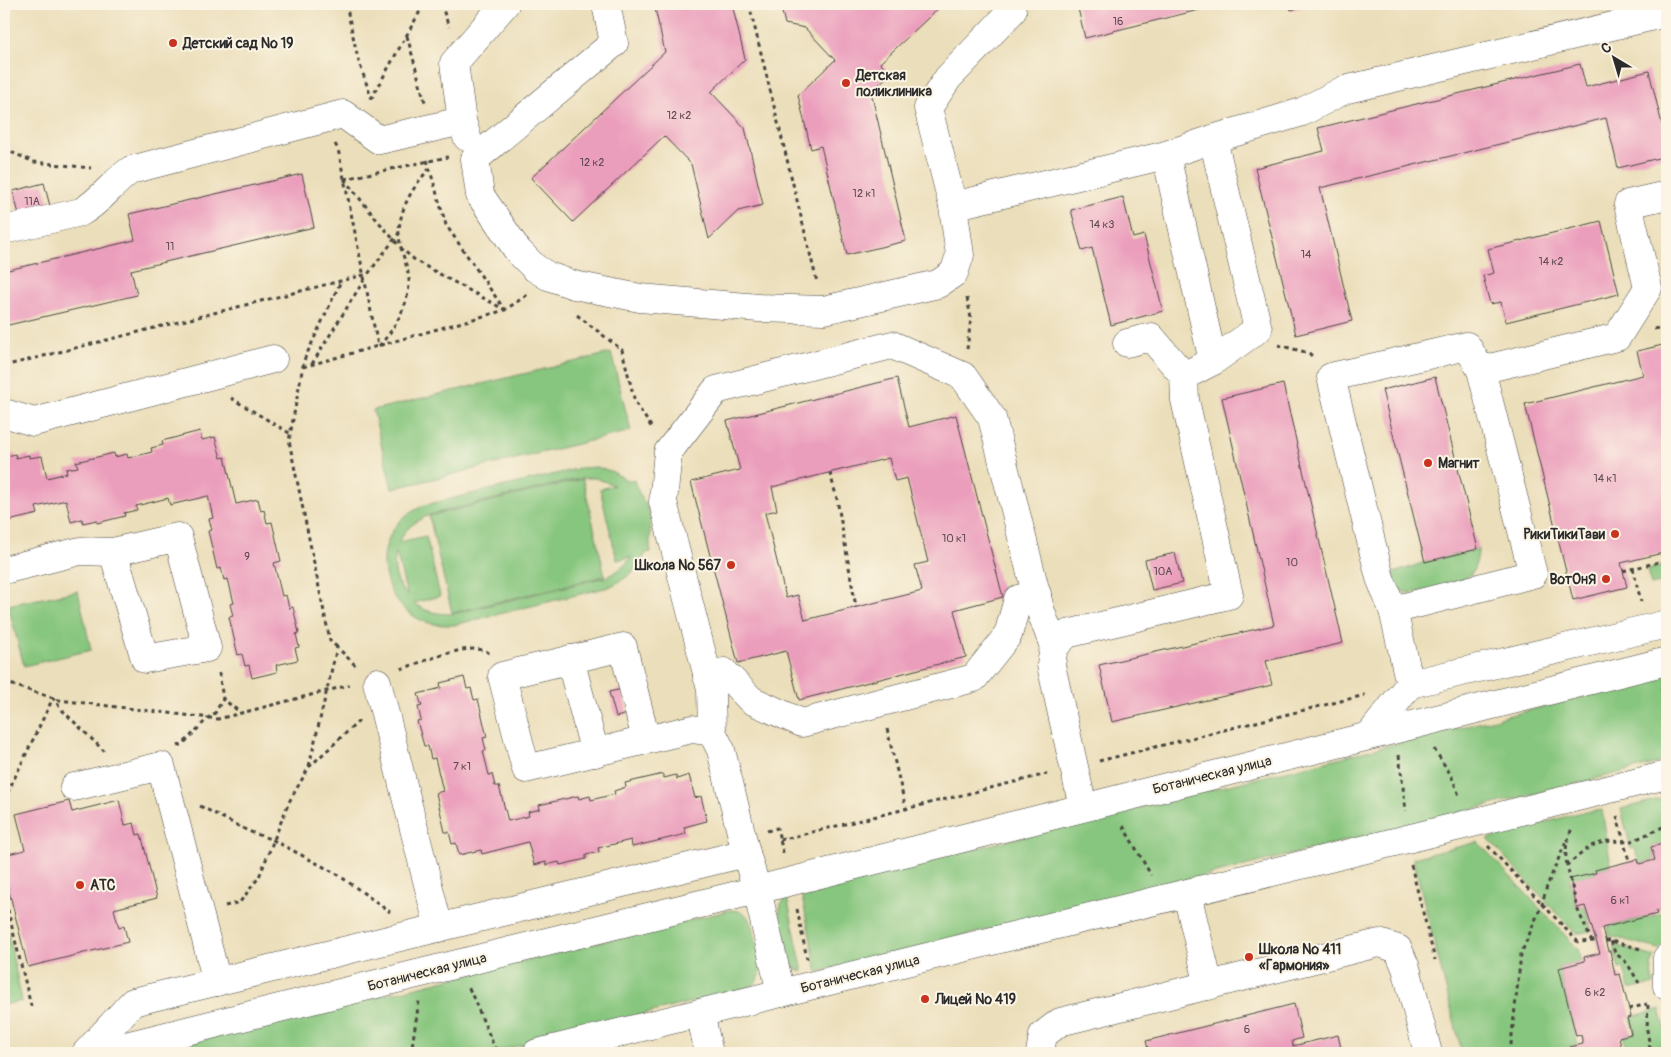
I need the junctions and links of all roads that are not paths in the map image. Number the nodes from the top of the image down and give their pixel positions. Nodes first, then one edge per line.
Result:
1 (505, 4) edge
2 (606, 4) edge
3 (1010, 4) edge
4 (1667, 13) edge
5 (462, 121) junction
6 (1213, 140) junction
7 (1166, 155) junction
8 (463, 158) junction
9 (1667, 195) edge
10 (953, 206) junction
11 (4, 230) edge
12 (1127, 343) dead end
13 (273, 359) road end
14 (1213, 361) junction
15 (1481, 370) junction
16 (1184, 376) junction
17 (5, 415) edge
18 (113, 552) junction
19 (4, 570) edge
20 (1037, 594) junction
21 (1394, 610) junction
22 (1667, 624) edge
23 (1054, 647) junction
24 (570, 659) junction
25 (1667, 661) edge
26 (707, 676) junction
27 (1410, 684) junction
28 (376, 687) road end
29 (712, 732) junction
30 (1370, 735) junction
31 (646, 740) junction
32 (595, 753) junction
33 (1667, 775) edge
34 (74, 787) dead end
35 (1083, 807) junction
36 (746, 853) junction
37 (757, 890) junction
38 (1187, 894) junction
39 (439, 928) junction
40 (1667, 958) edge
41 (218, 982) junction
42 (1209, 986) junction
43 (1651, 989) edge
44 (781, 993) junction
45 (700, 1013) junction
46 (86, 1053) edge
47 (97, 1053) edge
48 (538, 1053) edge
49 (709, 1053) edge
50 (1040, 1053) edge
51 (1428, 1053) edge

1 - 5 street
2 - 8 street
3 - 10 street
4 - 6 street
5 - 8 street
5 - 11 street
6 - 7 street
6 - 14 street
7 - 10 street
7 - 14 street
8 - 10 street
9 - 15 street
12 - 16 street
13 - 17 street
14 - 16 street
15 - 21 street
15 - 21 street
16 - 23 street
18 - 18 street
18 - 19 street
20 - 23 street
20 - 26 street
20 - 26 street
21 - 27 street
22 - 27 street
23 - 35 street
24 - 31 street
24 - 32 street
24 - 32 street
25 - 30 street, Ботаническая улица
26 - 29 street
27 - 30 street
28 - 39 street
29 - 31 street
29 - 36 street
30 - 35 street, Ботаническая улица
31 - 32 street
33 - 38 street, Ботаническая улица
34 - 41 street
35 - 37 street, Ботаническая улица
36 - 37 street
36 - 39 street
37 - 44 street, Ботаническая улица
37 - 47 street, Ботаническая улица
38 - 42 street
38 - 44 street, Ботаническая улица
39 - 41 street
40 - 43 street
41 - 46 street
42 - 50 street
42 - 51 street
44 - 45 street, Ботаническая улица
45 - 48 street, Ботаническая улица
45 - 49 street

